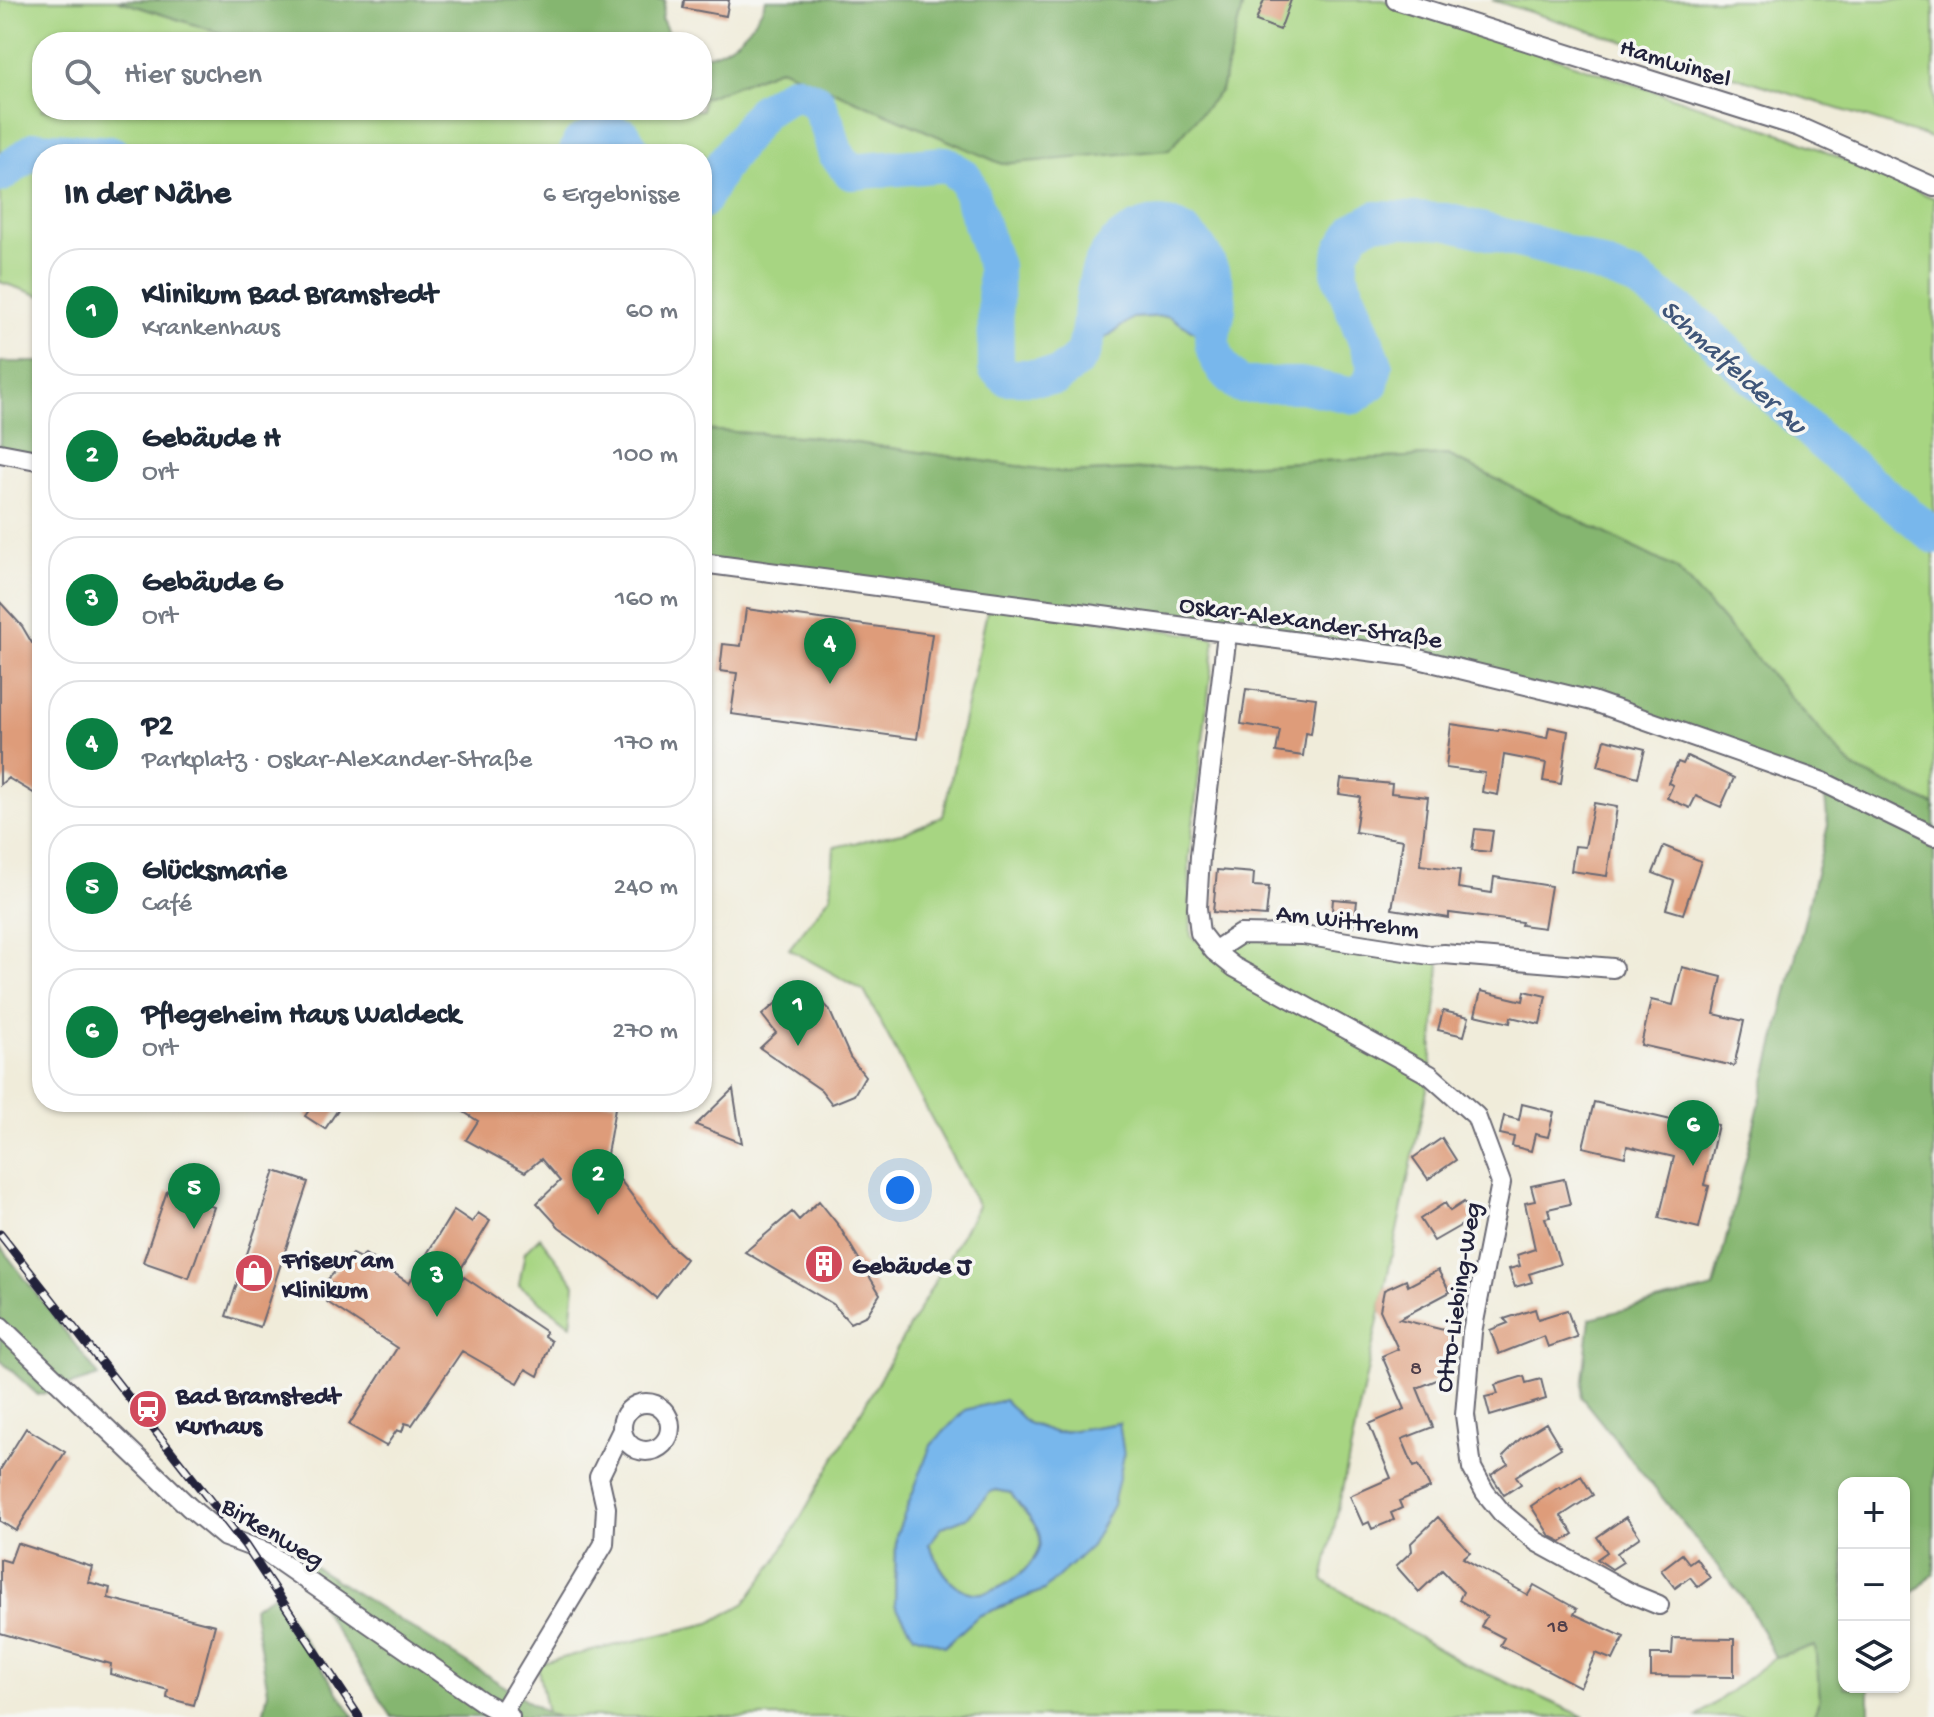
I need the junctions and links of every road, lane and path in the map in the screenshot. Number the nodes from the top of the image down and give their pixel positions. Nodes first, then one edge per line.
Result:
1 (1396, 0) edge
2 (1934, 187) edge
3 (0, 453) edge
4 (32, 459) edge
5 (712, 564) edge
6 (1227, 634) junction
7 (1934, 836) edge
8 (1214, 951) junction
9 (1613, 968) dead end
10 (0, 1326) edge
11 (622, 1430) dead end
12 (1659, 1605) dead end
13 (506, 1715) edge

1 - 2 street, Hamwinsel
3 - 4 street
5 - 6 street, Oskar-Alexander-Straße
6 - 7 street, Oskar-Alexander-Straße
6 - 8 street
8 - 9 street, Am Wittrehm
8 - 12 street, Otto-Liebing-Weg
10 - 13 street, Birkenweg
11 - 13 street

